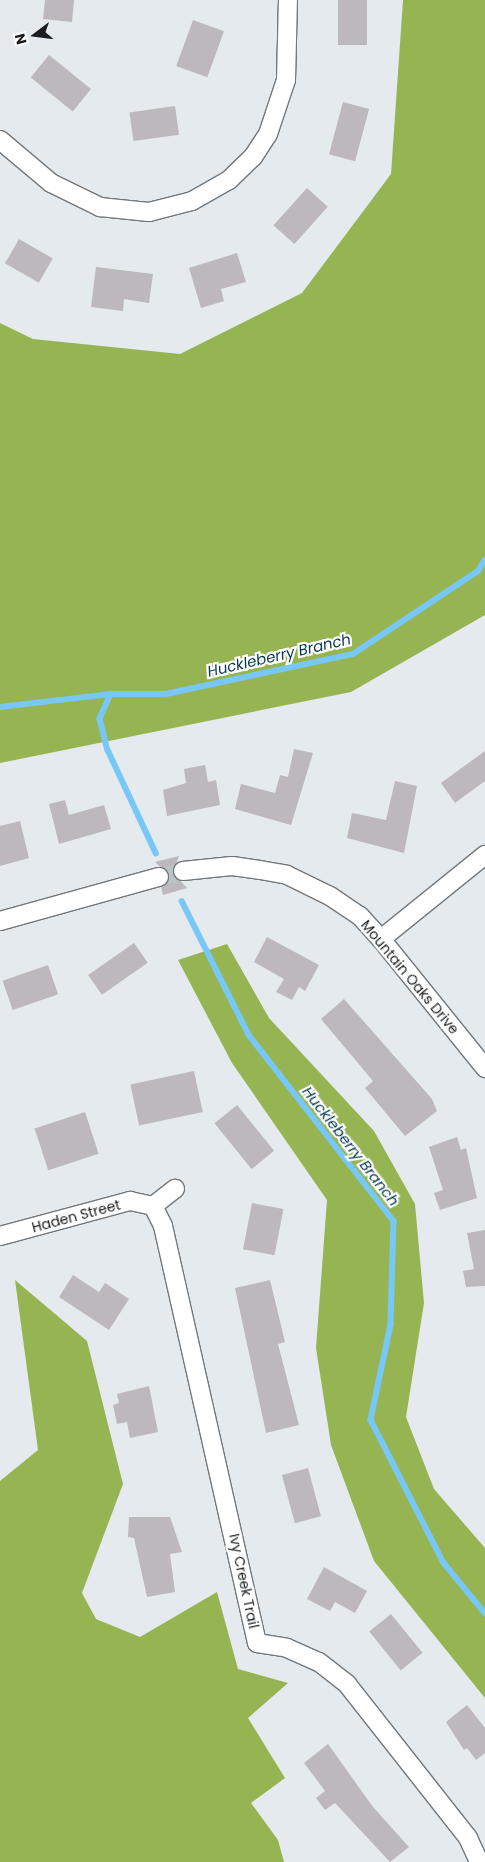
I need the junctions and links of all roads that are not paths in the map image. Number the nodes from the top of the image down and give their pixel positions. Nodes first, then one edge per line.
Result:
1 (288, 0) edge
2 (0, 140) edge
3 (485, 855) edge
4 (183, 871) tunnel mouth
5 (159, 877) tunnel mouth
6 (0, 921) edge
7 (381, 939) junction
8 (485, 1068) edge
9 (175, 1189) dead end
10 (153, 1206) junction
11 (0, 1236) edge
12 (479, 1862) edge

1 - 2 street
3 - 7 street
4 - 7 street, Mountain Oaks Drive
5 - 6 street
7 - 8 street, Mountain Oaks Drive
9 - 10 street
10 - 11 street, Haden Street
10 - 12 street, Ivy Creek Trail

